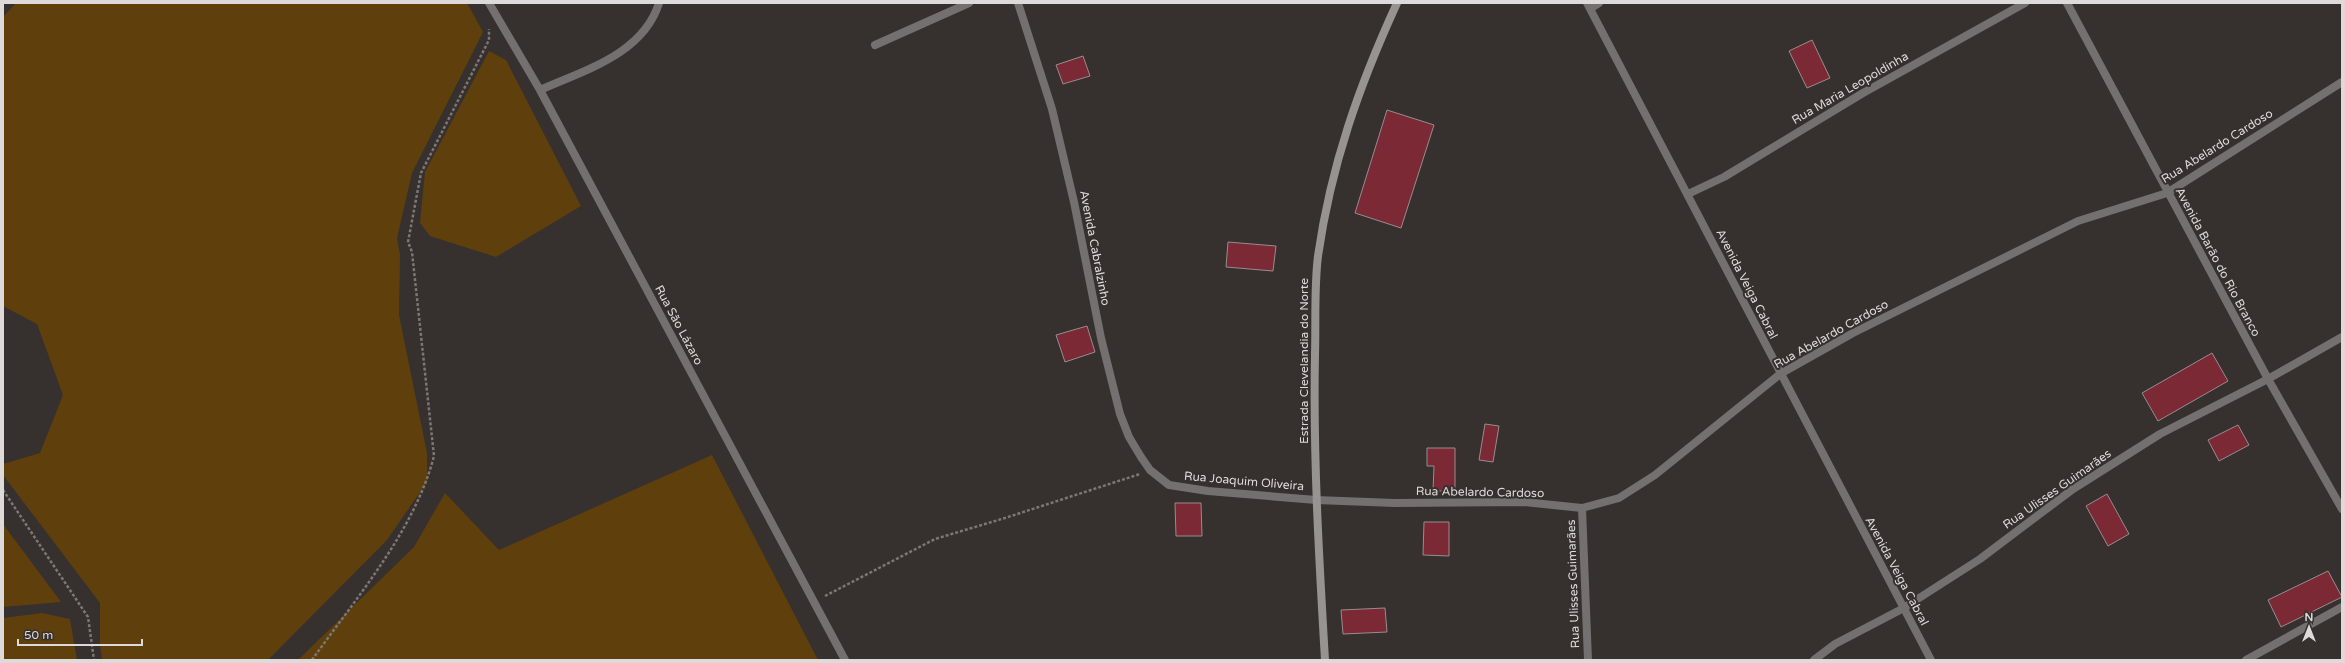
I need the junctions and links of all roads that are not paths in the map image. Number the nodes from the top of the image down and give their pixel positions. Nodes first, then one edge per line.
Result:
1 (489, 3) edge
2 (660, 3) edge
3 (969, 3) edge
4 (1018, 3) edge
5 (1397, 3) edge
6 (1599, 3) edge
7 (2025, 3) edge
8 (2067, 3) edge
9 (1589, 6) edge
10 (875, 45) dead end
11 (2342, 82) edge
12 (540, 90) junction
13 (2167, 193) junction
14 (1688, 194) junction
15 (2342, 337) edge
16 (1780, 374) junction
17 (2268, 379) junction
18 (1169, 485) joint
19 (1316, 500) junction
20 (1582, 508) junction
21 (2342, 509) edge
22 (2342, 607) edge
23 (1902, 609) junction
24 (845, 660) edge
25 (1325, 660) edge
26 (1588, 660) edge
27 (1814, 660) edge
28 (1931, 660) edge
29 (2246, 660) edge

1 - 12 street, Rua São Lázaro
2 - 12 street
3 - 10 street
4 - 18 street, Avenida Cabralzinho
5 - 19 street, Estrada Clevelandia do Norte
6 - 9 street
7 - 14 street, Rua Maria Leopoldinha
8 - 13 street, Avenida Barão do Rio Branco
9 - 14 street, Avenida Veiga Cabral
11 - 13 street, Rua Abelardo Cardoso
12 - 24 street, Rua São Lázaro
13 - 16 street, Rua Abelardo Cardoso
13 - 17 street, Avenida Barão do Rio Branco
14 - 16 street, Avenida Veiga Cabral
15 - 17 street, Rua Ulisses Guimarães
16 - 20 street, Rua Abelardo Cardoso
16 - 23 street, Avenida Veiga Cabral
17 - 21 street, Avenida Barão do Rio Branco
17 - 23 street, Rua Ulisses Guimarães
18 - 19 street, Rua Joaquim Oliveira
19 - 20 street, Rua Abelardo Cardoso
19 - 25 street, Estrada Clevelandia do Norte
20 - 26 street, Rua Ulisses Guimarães
22 - 29 street
23 - 27 street, Rua Ulisses Guimarães
23 - 28 street, Avenida Veiga Cabral

